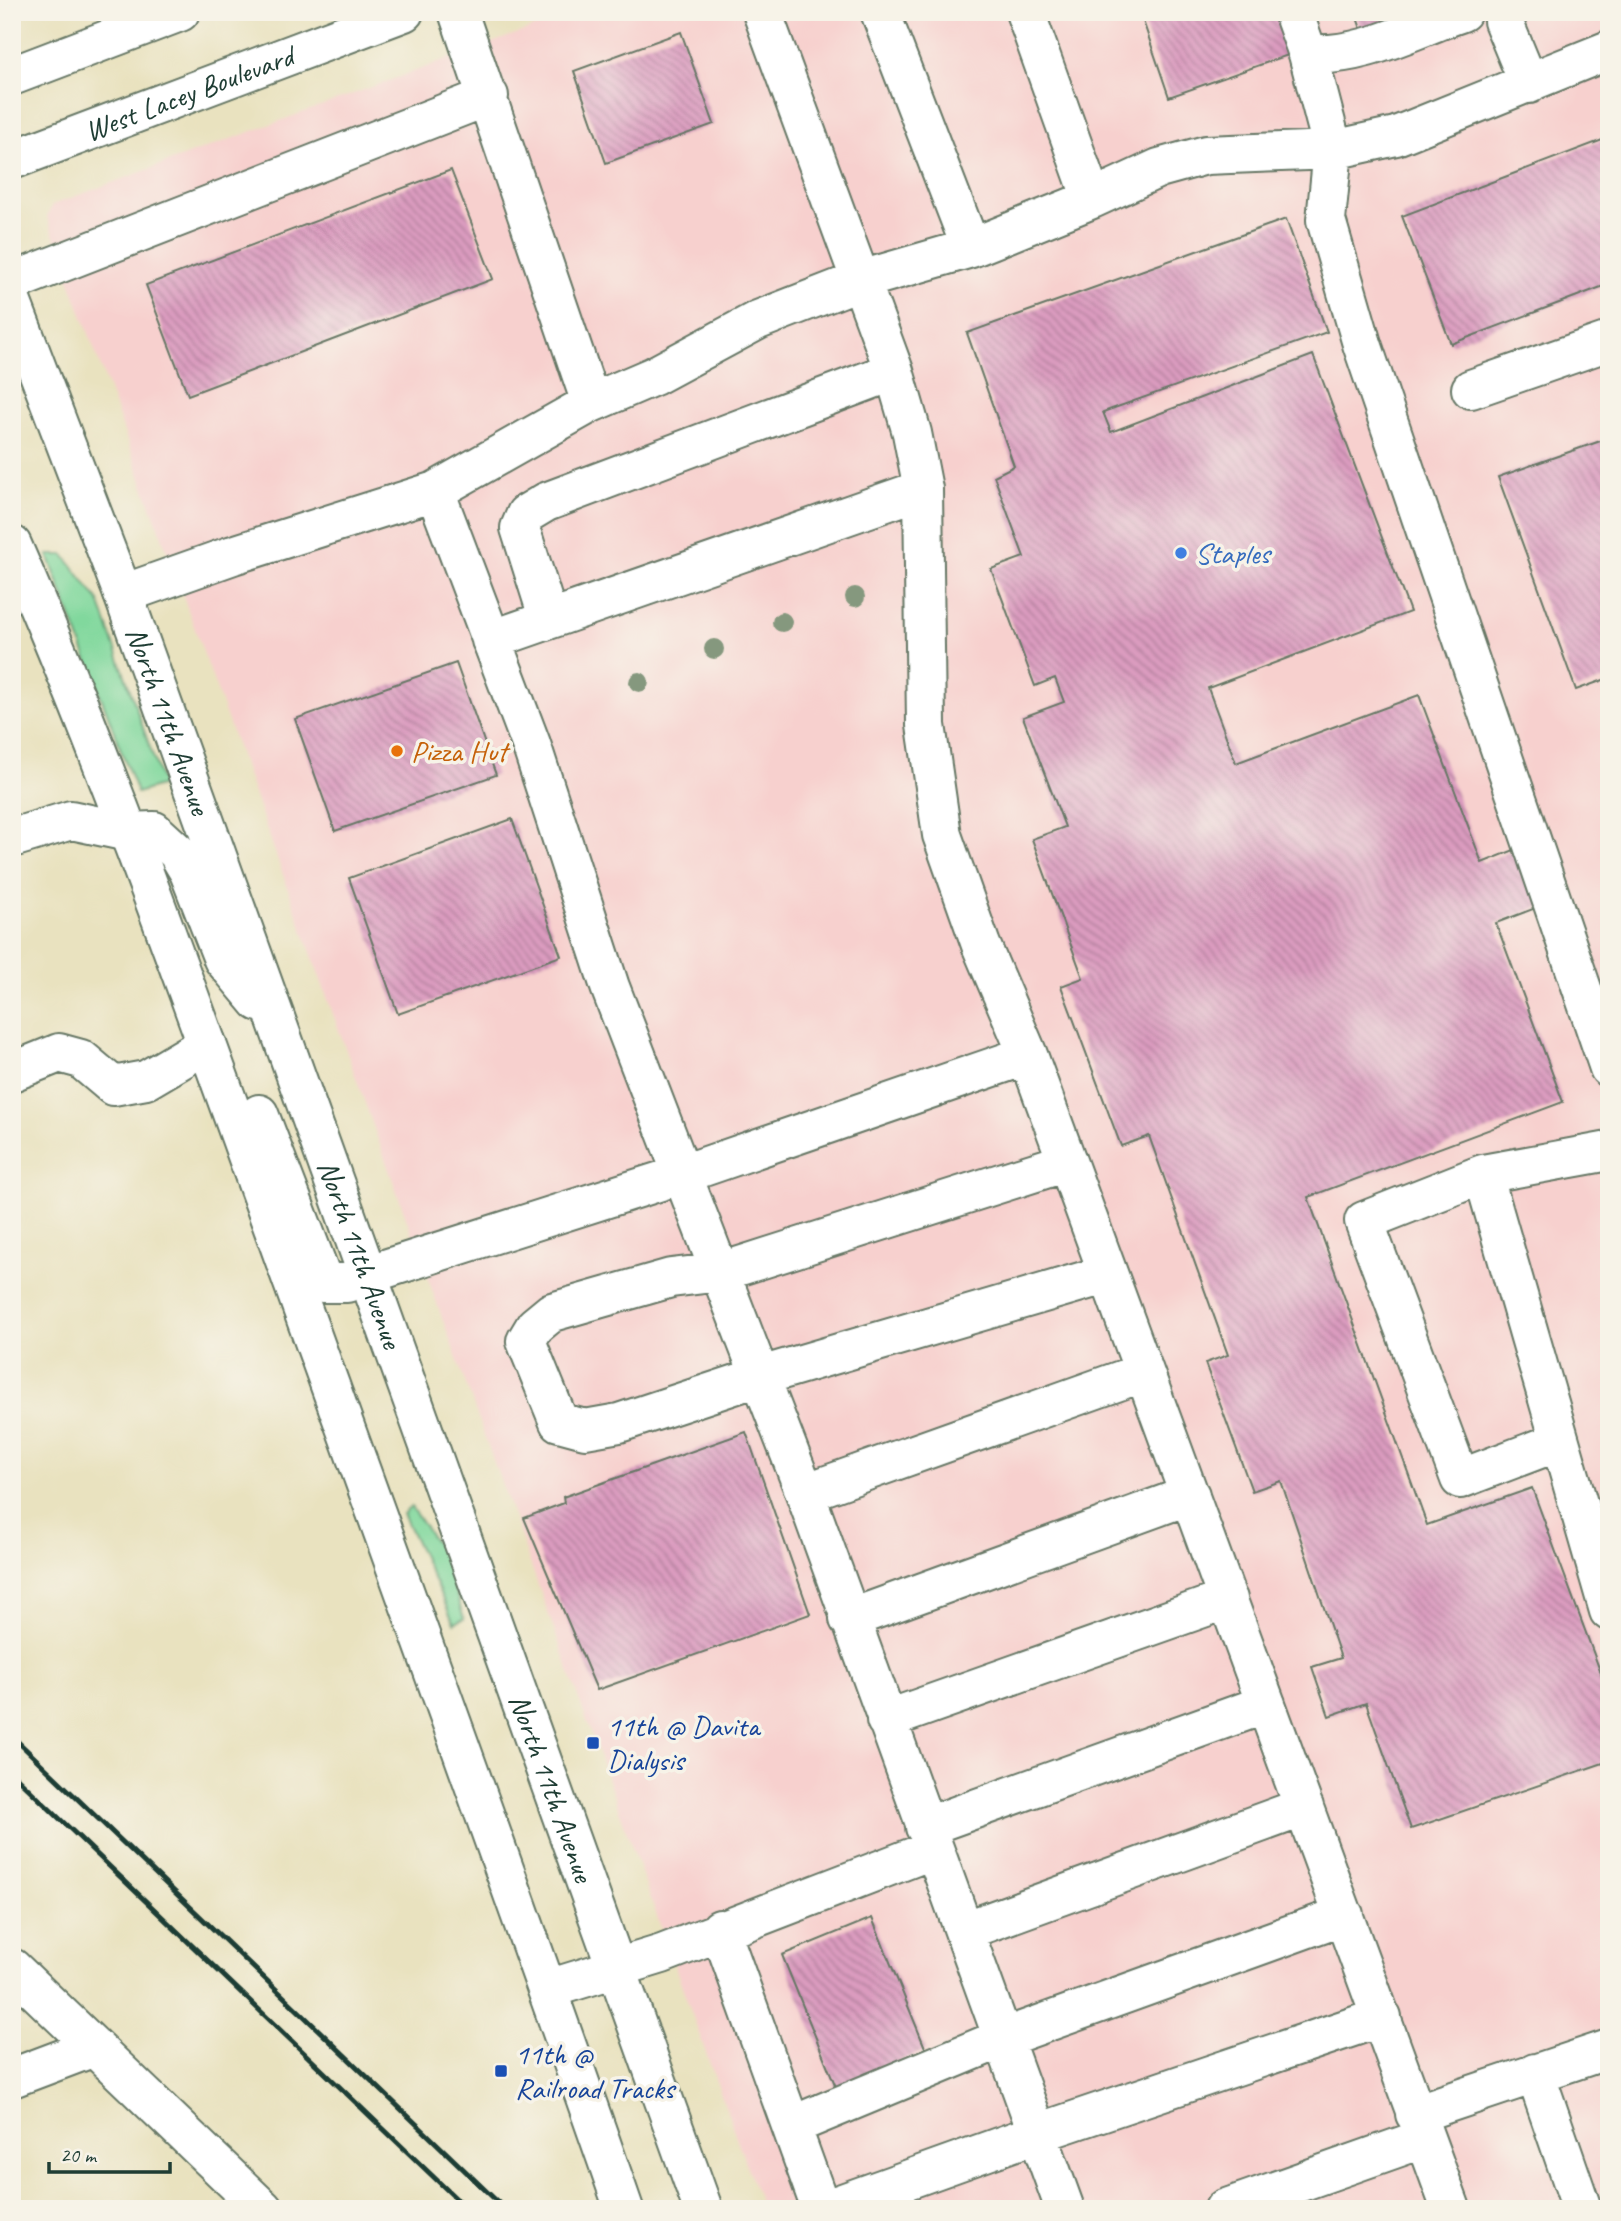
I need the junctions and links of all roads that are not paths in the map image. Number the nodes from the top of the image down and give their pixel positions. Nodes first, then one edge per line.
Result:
1 (180, 12) edge
2 (356, 12) edge
3 (404, 12) edge
4 (458, 12) edge
5 (762, 12) edge
6 (880, 12) edge
7 (1025, 12) edge
8 (1293, 12) edge
9 (1462, 12) edge
10 (1503, 12) edge
11 (309, 48) junction
12 (1609, 50) edge
13 (1308, 54) junction
14 (12, 76) edge
15 (1529, 84) junction
16 (489, 96) junction
17 (1333, 150) junction
18 (12, 160) edge
19 (1092, 199) junction
20 (971, 248) junction
21 (861, 280) junction
22 (12, 282) edge
23 (12, 303) edge
24 (1607, 346) edge
25 (894, 371) junction
26 (1471, 389) dead end
27 (591, 403) junction
28 (923, 489) junction
29 (435, 491) junction
30 (12, 545) edge
31 (123, 594) junction
32 (548, 617) junction
33 (491, 639) junction
34 (128, 832) junction
35 (12, 838) edge
36 (274, 1019) junction
37 (207, 1044) junction
38 (1028, 1055) junction
39 (1609, 1068) edge
40 (12, 1072) edge
41 (1609, 1152) edge
42 (1067, 1162) junction
43 (684, 1174) junction
44 (1483, 1174) junction
45 (721, 1272) junction
46 (1108, 1274) junction
47 (366, 1275) junction
48 (1144, 1372) junction
49 (761, 1376) junction
50 (1560, 1441) junction
51 (805, 1493) junction
52 (1190, 1496) junction
53 (1228, 1599) junction
54 (1609, 1611) edge
55 (849, 1619) junction
56 (1266, 1704) junction
57 (886, 1720) junction
58 (1304, 1807) junction
59 (930, 1838) junction
60 (1344, 1915) junction
61 (720, 1929) junction
62 (964, 1931) junction
63 (618, 1965) junction
64 (12, 1968) edge
65 (548, 1989) junction
66 (1382, 2017) junction
67 (1003, 2038) junction
68 (94, 2047) junction
69 (1609, 2049) edge
70 (1535, 2073) junction
71 (12, 2078) edge
72 (791, 2126) junction
73 (1420, 2126) junction
74 (1038, 2133) junction
75 (1303, 2196) edge
76 (263, 2209) edge
77 (624, 2209) edge
78 (703, 2209) edge
79 (824, 2209) edge
80 (1065, 2209) edge
81 (1224, 2209) edge
82 (1451, 2209) edge
83 (1582, 2209) edge

1 - 14 main road
2 - 11 main road
3 - 11 main road, West Lacey Boulevard
4 - 16 main road
5 - 21 main road
6 - 20 main road
7 - 19 main road
8 - 13 main road
9 - 13 main road
10 - 15 main road
11 - 18 main road, West Lacey Boulevard
12 - 15 main road
13 - 17 main road
15 - 17 main road
16 - 22 main road
16 - 27 main road
17 - 19 main road
17 - 39 main road
19 - 20 main road
20 - 21 main road
21 - 25 main road
21 - 27 main road
23 - 31 main road, North 11th Avenue
24 - 26 main road
25 - 28 main road
25 - 32 main road
27 - 29 main road
28 - 32 main road
28 - 38 main road
29 - 31 main road
29 - 33 main road
30 - 34 main road
31 - 36 main road, North 11th Avenue
32 - 33 main road
33 - 43 main road
34 - 35 main road
34 - 36 main road
34 - 37 main road
36 - 47 main road, North 11th Avenue
37 - 40 main road
37 - 47 main road
37 - 65 main road
38 - 42 main road
38 - 43 main road
41 - 44 main road
42 - 45 main road
42 - 46 main road
43 - 45 main road
43 - 47 main road
44 - 50 main road
44 - 50 main road
45 - 49 main road
45 - 49 main road
46 - 48 main road
46 - 49 main road
47 - 63 main road, North 11th Avenue
48 - 51 main road
48 - 52 main road
49 - 51 main road
50 - 54 main road
51 - 55 main road
52 - 53 main road
52 - 55 main road
53 - 56 main road
53 - 57 main road
55 - 57 main road
56 - 58 main road
56 - 59 main road
57 - 59 main road
58 - 60 main road
58 - 62 main road
59 - 61 main road
59 - 62 main road
60 - 66 main road
60 - 67 main road
61 - 63 main road
61 - 72 main road
62 - 67 main road
63 - 65 main road
63 - 78 main road, North 11th Avenue
64 - 68 main road
65 - 77 main road
66 - 73 main road
66 - 74 main road
67 - 72 main road
67 - 74 main road
68 - 71 main road
68 - 76 main road
69 - 70 main road
70 - 73 main road
70 - 83 main road
72 - 79 main road
73 - 75 main road
73 - 82 main road
74 - 79 main road
74 - 80 main road
75 - 81 main road

